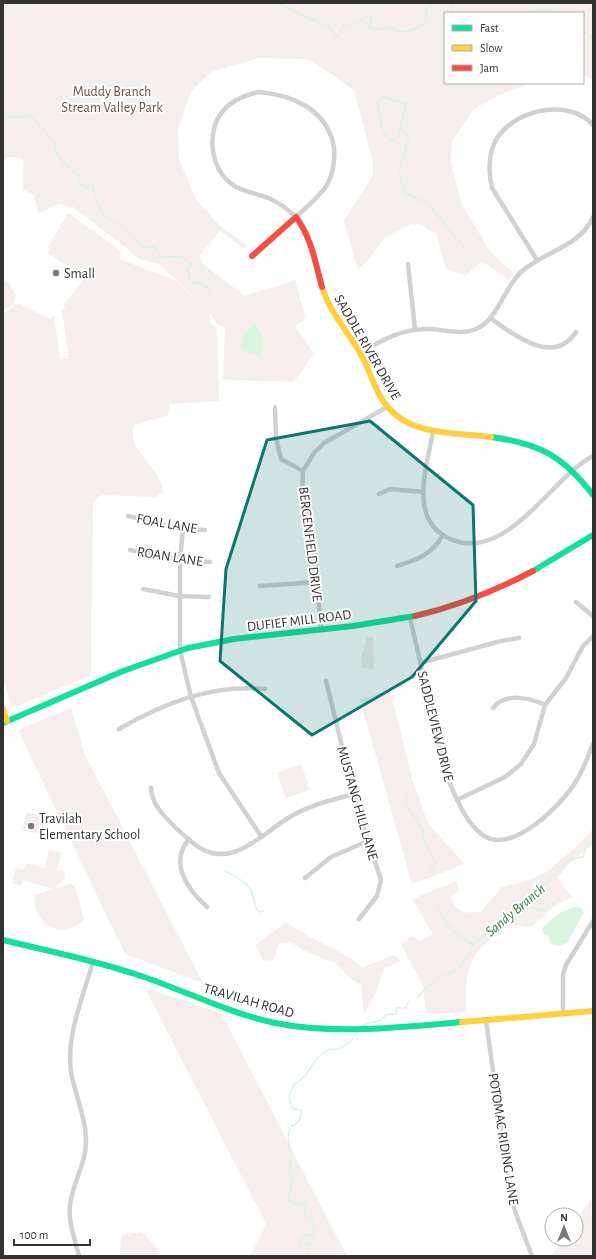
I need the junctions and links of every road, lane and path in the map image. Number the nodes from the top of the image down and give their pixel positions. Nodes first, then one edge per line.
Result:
1 (593, 125) edge
2 (296, 217) junction
3 (593, 217) edge
4 (252, 256) dead end
5 (538, 260) junction
6 (408, 264) dead end
7 (490, 318) junction
8 (415, 329) junction
9 (576, 332) dead end
10 (361, 353) junction
11 (275, 407) dead end
12 (387, 407) junction
13 (433, 432) junction
14 (593, 456) edge
15 (573, 470) junction
16 (303, 471) junction
17 (423, 492) junction
18 (379, 494) dead end
19 (593, 495) edge
20 (128, 516) dead end
21 (183, 529) junction
22 (206, 530) dead end
23 (443, 535) junction
24 (593, 535) edge
25 (130, 550) dead end
26 (180, 560) junction
27 (210, 562) dead end
28 (397, 566) dead end
29 (317, 582) junction
30 (260, 586) dead end
31 (143, 588) dead end
32 (180, 596) junction
33 (209, 597) dead end
34 (576, 602) dead end
35 (593, 616) edge
36 (410, 618) junction
37 (321, 629) junction
38 (593, 636) edge
39 (519, 638) dead end
40 (180, 650) junction
41 (420, 663) junction
42 (326, 681) dead end
43 (265, 689) dead end
44 (191, 697) junction
45 (546, 705) junction
46 (493, 708) dead end
47 (3, 709) edge
48 (5, 722) edge
49 (119, 729) dead end
50 (593, 744) edge
51 (151, 788) dead end
52 (354, 794) junction
53 (457, 800) junction
54 (261, 836) junction
55 (188, 839) junction
56 (368, 841) junction
57 (305, 878) dead end
58 (207, 907) dead end
59 (359, 919) dead end
60 (593, 921) edge
61 (591, 928) edge
62 (3, 940) edge
63 (93, 962) junction
64 (593, 1011) edge
65 (562, 1014) junction
66 (486, 1020) junction
67 (79, 1256) edge
68 (532, 1256) edge

1 - 5 street
2 - 2 street, SADDLE RIVER DRIVE
2 - 4 main road
2 - 10 main road, SADDLE RIVER DRIVE
3 - 5 street
5 - 7 street
6 - 8 street
7 - 8 street
7 - 9 street
8 - 10 street
10 - 12 main road, SADDLE RIVER DRIVE
11 - 16 street
12 - 13 main road, SADDLE RIVER DRIVE
12 - 16 street, BERGENFIELD DRIVE
13 - 15 main road, SADDLE RIVER DRIVE
13 - 17 street
14 - 15 street
15 - 19 main road, SADDLE RIVER DRIVE
15 - 23 street
16 - 29 street, BERGENFIELD DRIVE
17 - 18 street
17 - 23 street
20 - 21 street, FOAL LANE
21 - 22 street, FOAL LANE
21 - 26 street
23 - 28 street
24 - 36 main road, DUFIEF MILL ROAD
25 - 26 street, ROAN LANE
26 - 27 street, ROAN LANE
26 - 32 street
29 - 30 street
29 - 37 street, BERGENFIELD DRIVE
31 - 32 street
32 - 33 street
32 - 40 street
34 - 35 street
36 - 37 main road, DUFIEF MILL ROAD
36 - 41 street, SADDLEVIEW DRIVE
37 - 40 main road, DUFIEF MILL ROAD
38 - 45 street
39 - 41 street
40 - 44 street
40 - 48 main road, DUFIEF MILL ROAD
41 - 53 street, SADDLEVIEW DRIVE
42 - 52 street, MUSTANG HILL LANE
43 - 44 street
44 - 49 street
44 - 54 street
45 - 46 street
45 - 53 street
47 - 48 main road
50 - 53 street, SADDLEVIEW DRIVE
51 - 55 street
52 - 54 street
52 - 56 street, MUSTANG HILL LANE
54 - 55 street
55 - 58 street
56 - 57 street
56 - 59 street, MUSTANG HILL LANE
60 - 61 street
61 - 65 street
62 - 63 main road, TRAVILAH ROAD
63 - 66 main road, TRAVILAH ROAD
63 - 67 street
64 - 65 main road, TRAVILAH ROAD
65 - 66 main road, TRAVILAH ROAD
66 - 68 street, POTOMAC RIDING LANE

